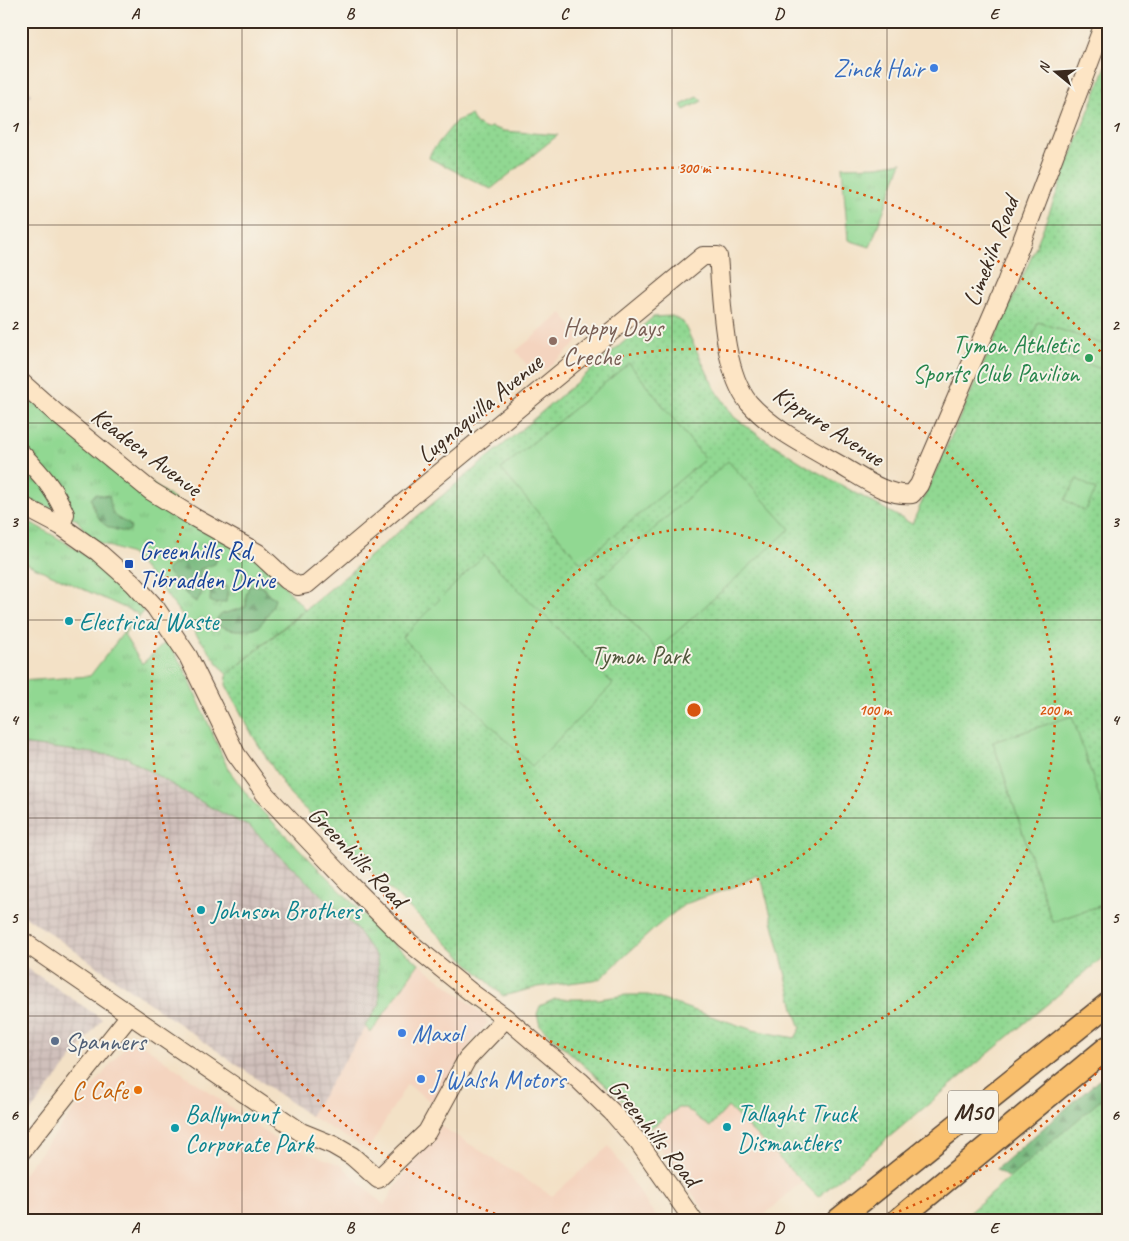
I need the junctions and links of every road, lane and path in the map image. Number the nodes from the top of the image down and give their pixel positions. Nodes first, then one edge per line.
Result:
1 (1105, 21) edge
2 (718, 256) joint
3 (21, 382) edge
4 (21, 452) edge
5 (912, 494) joint
6 (21, 505) edge
7 (61, 526) junction
8 (298, 586) joint
9 (21, 940) edge
10 (1108, 1004) edge
11 (130, 1015) junction
12 (506, 1018) junction
13 (1108, 1047) edge
14 (21, 1152) edge
15 (693, 1220) edge
16 (838, 1220) edge
17 (898, 1220) edge

1 - 5 street, Limekiln Road
2 - 5 street, Kippure Avenue
2 - 8 street, Lugnaquilla Avenue
3 - 8 street, Keadeen Avenue
4 - 7 street
6 - 7 street, Greenhills Road
7 - 12 street, Greenhills Road
9 - 11 street
10 - 16 highway, M50
11 - 12 street
11 - 14 street
12 - 15 street, Greenhills Road
13 - 17 highway, M50

